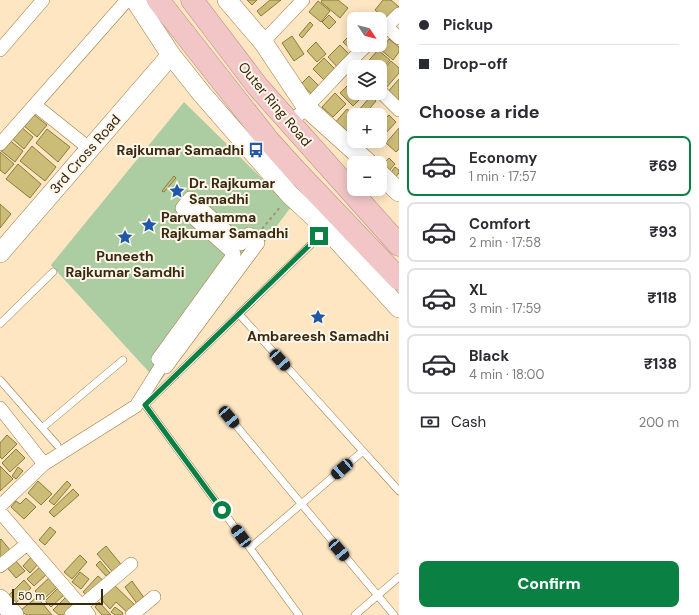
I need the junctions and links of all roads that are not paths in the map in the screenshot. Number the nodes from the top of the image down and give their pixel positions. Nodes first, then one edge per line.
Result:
1 (43, 0) edge
2 (127, 0) edge
3 (134, 0) edge
4 (158, 0) edge
5 (192, 0) edge
6 (227, 0) edge
7 (303, 0) edge
8 (399, 14) edge
9 (387, 26) edge
10 (387, 32) edge
11 (399, 38) edge
12 (263, 42) junction
13 (2, 43) edge
14 (171, 55) junction
15 (347, 71) edge
16 (387, 98) edge
17 (35, 105) junction
18 (307, 108) junction
19 (399, 110) edge
20 (290, 123) junction
21 (0, 144) edge
22 (90, 149) junction
23 (360, 156) edge
24 (387, 181) edge
25 (317, 192) junction
26 (399, 192) edge
27 (363, 204) junction
28 (399, 222) edge
29 (327, 229) junction
30 (399, 245) edge
31 (0, 253) edge
32 (53, 272) dead end
33 (399, 279) edge
34 (399, 308) edge
35 (239, 314) junction
36 (0, 324) edge
37 (123, 360) dead end
38 (163, 363) junction
39 (0, 380) edge
40 (0, 408) edge
41 (229, 417) dead end
42 (42, 428) junction
43 (57, 445) dead end
44 (363, 451) junction
45 (44, 464) junction
46 (399, 491) edge
47 (302, 505) junction
48 (0, 506) edge
49 (0, 512) edge
50 (27, 544) junction
51 (250, 548) junction
52 (131, 564) dead end
53 (0, 566) edge
54 (399, 577) edge
55 (377, 596) junction
56 (154, 597) dead end
57 (0, 599) edge
58 (80, 612) edge
59 (14, 615) edge
60 (132, 615) edge
61 (299, 615) edge
62 (355, 615) edge
63 (394, 615) edge

1 - 13 street
2 - 17 street
3 - 14 street
4 - 25 highway, Outer Ring Road
5 - 20 highway, Outer Ring Road
6 - 12 street
7 - 12 street
8 - 9 street
10 - 11 street
12 - 18 street
14 - 22 street, 3rd Cross Road
14 - 29 street
15 - 18 street
16 - 19 street
17 - 21 street
17 - 22 street
18 - 20 street
18 - 23 street
20 - 27 highway, Outer Ring Road
22 - 31 street, 3rd Cross Road
24 - 26 street
25 - 29 street
25 - 33 highway, Outer Ring Road
27 - 28 highway
27 - 30 highway, Outer Ring Road
29 - 34 street
29 - 35 lane
32 - 36 lane
35 - 44 lane
35 - 51 lane
37 - 42 lane
38 - 38 street
38 - 45 street
39 - 42 lane
40 - 45 street
41 - 47 lane
42 - 43 lane
44 - 46 lane
44 - 47 lane
45 - 48 street
47 - 51 lane
47 - 55 lane
49 - 50 street
50 - 53 street
50 - 58 street
51 - 61 lane
52 - 58 street
54 - 55 lane
55 - 62 lane
55 - 63 lane
56 - 60 street
57 - 59 street

